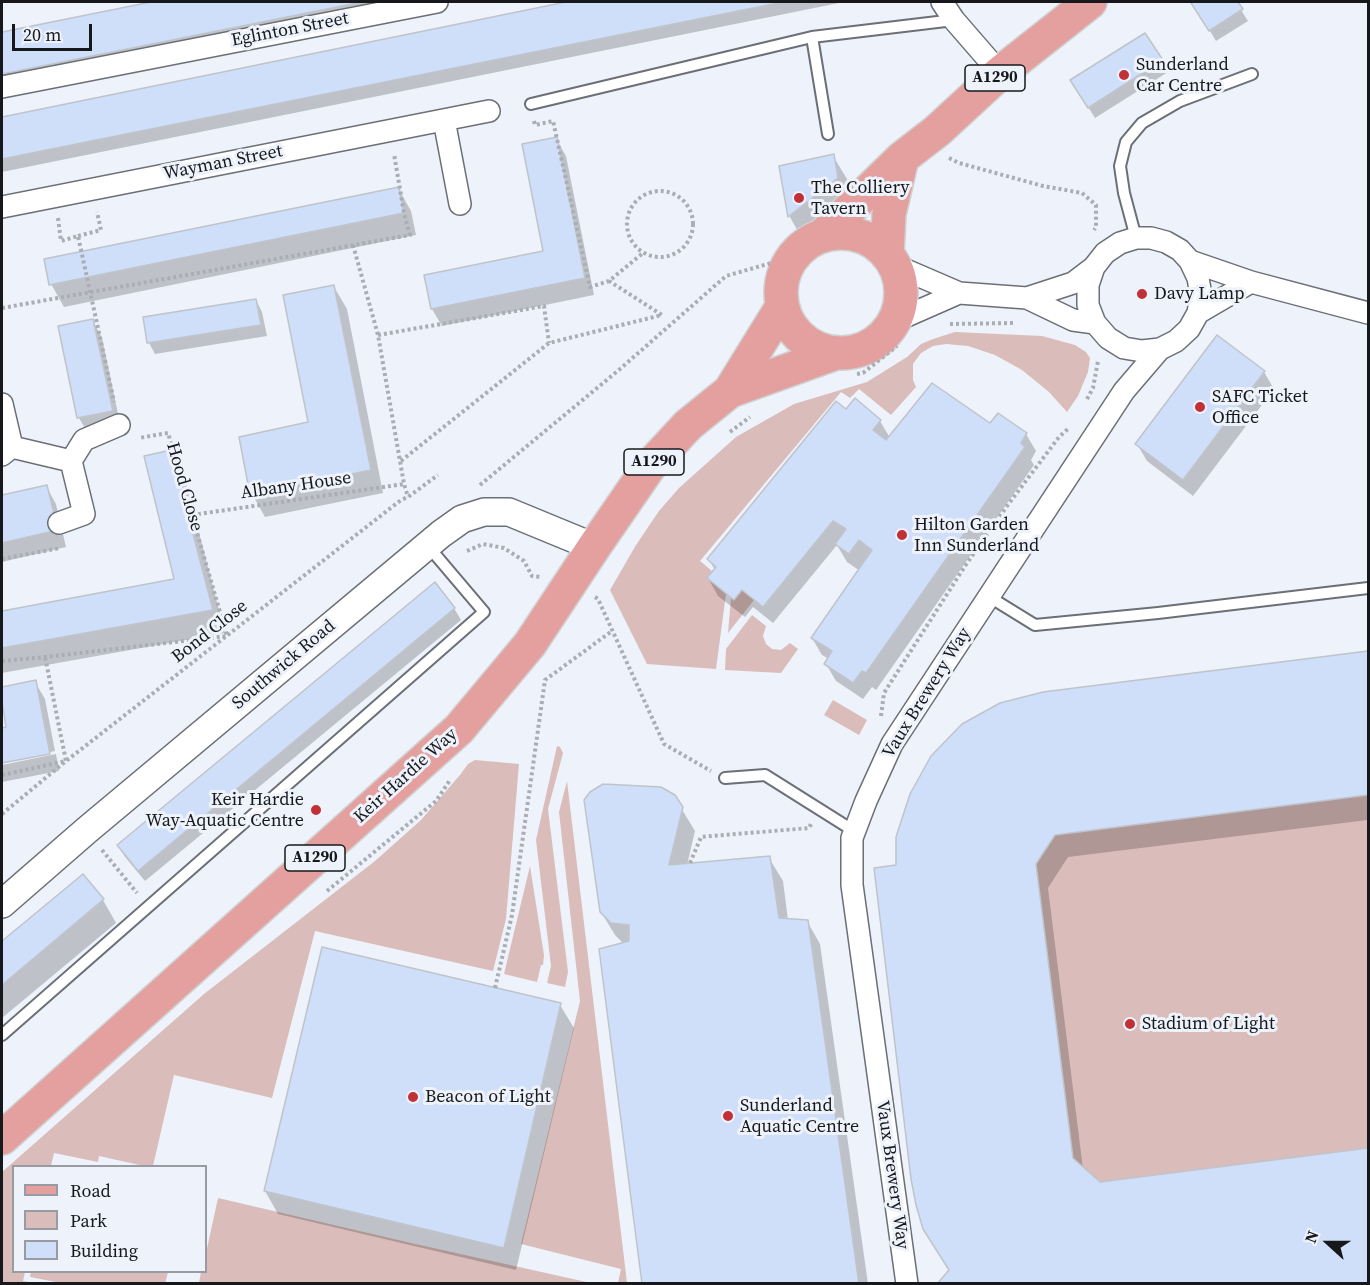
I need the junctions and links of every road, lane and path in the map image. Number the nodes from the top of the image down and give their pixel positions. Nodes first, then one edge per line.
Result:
1 (437, 2) edge
2 (942, 2) edge
3 (1090, 2) edge
4 (954, 20) junction
5 (812, 37) junction
6 (1000, 73) junction
7 (1252, 74) dead end
8 (2, 87) edge
9 (531, 104) joint
10 (489, 111) dead end
11 (444, 120) junction
12 (391, 131) junction
13 (828, 134) dead end
14 (927, 138) junction
15 (902, 158) junction
16 (92, 188) junction
17 (54, 197) junction
18 (460, 204) dead end
19 (2, 207) edge
20 (78, 236) junction
21 (822, 236) junction
22 (1088, 237) dead end
23 (1136, 238) junction
24 (353, 245) junction
25 (643, 253) junction
26 (891, 260) junction
27 (1190, 261) junction
28 (1094, 267) junction
29 (609, 282) junction
30 (1251, 282) junction
31 (90, 292) junction
32 (959, 293) junction
33 (1027, 298) junction
34 (782, 307) junction
35 (2, 308) edge
36 (1198, 313) junction
37 (1368, 313) edge
38 (893, 322) junction
39 (1095, 323) junction
40 (378, 335) junction
41 (549, 343) junction
42 (1124, 348) junction
43 (1160, 349) junction
44 (836, 353) junction
45 (1099, 357) dead end
46 (730, 391) junction
47 (1124, 391) junction
48 (2, 404) edge
49 (1084, 405) dead end
50 (1074, 423) dead end
51 (119, 425) junction
52 (7, 452) edge
53 (71, 461) junction
54 (400, 461) junction
55 (438, 475) dead end
56 (404, 484) junction
57 (408, 497) junction
58 (192, 515) junction
59 (59, 523) joint
60 (428, 546) junction
61 (594, 547) junction
62 (2, 559) edge
63 (1368, 588) edge
64 (988, 596) junction
65 (612, 631) dead end
66 (227, 636) junction
67 (45, 657) junction
68 (2, 661) edge
69 (879, 723) dead end
70 (66, 761) junction
71 (2, 775) edge
72 (725, 778) dead end
73 (820, 809) junction
74 (2, 814) edge
75 (87, 830) junction
76 (854, 831) junction
77 (690, 863) dead end
78 (2, 904) edge
79 (148, 906) junction
80 (495, 988) dead end
81 (2, 1035) edge
82 (2, 1138) edge
83 (907, 1284) edge

1 - 8 street, Eglinton Street
2 - 4 street
3 - 6 main road, A1290
4 - 5 lane
4 - 6 street
5 - 9 lane
5 - 13 lane
6 - 14 main road, A1290
7 - 23 lane
9 - 29 path
10 - 11 street, Wayman Street
11 - 12 street, Wayman Street
11 - 18 street
12 - 16 street, Wayman Street
12 - 24 path
14 - 15 main road, A1290
14 - 22 path
15 - 21 main road, A1290
15 - 26 main road
16 - 17 street, Wayman Street
16 - 20 path
17 - 19 street, Wayman Street
17 - 20 path
20 - 31 path
21 - 26 main road
21 - 34 main road
23 - 27 street
23 - 28 street
24 - 31 path
24 - 40 path
25 - 25 path
25 - 29 path
26 - 32 street
26 - 38 main road
27 - 30 street
27 - 36 street
28 - 33 street
28 - 39 street
29 - 41 path
30 - 36 street
30 - 37 street
31 - 35 path
31 - 51 path
32 - 33 street
32 - 38 street
33 - 39 street
34 - 44 main road
34 - 46 main road, A1290
36 - 43 street
38 - 44 main road
39 - 42 street
40 - 41 path
40 - 54 path
41 - 54 path
42 - 43 street
42 - 47 street
43 - 47 street, Vaux Brewery Way
44 - 46 main road, A1290
45 - 49 path
46 - 61 main road, Keir Hardie Way / A1290
47 - 64 street, Vaux Brewery Way
48 - 52 street
50 - 69 path
51 - 53 street
51 - 58 path, Hood Close
52 - 53 street
53 - 59 street
54 - 56 path
55 - 57 path, Bond Close
56 - 57 path
56 - 58 path, Albany House
57 - 66 path, Bond Close
58 - 66 path, Hood Close
59 - 62 path
60 - 61 street, Southwick Road
60 - 75 street, Southwick Road
60 - 79 lane
61 - 82 main road, Keir Hardie Way / A1290
63 - 64 lane
64 - 76 street, Vaux Brewery Way
65 - 80 path
66 - 67 path
66 - 70 path, Bond Close
67 - 68 path
67 - 70 path
70 - 71 path
70 - 74 path, Bond Close
72 - 73 lane
73 - 76 lane
73 - 77 path
75 - 78 street, Southwick Road
75 - 79 path
76 - 83 street, Vaux Brewery Way
79 - 81 lane

